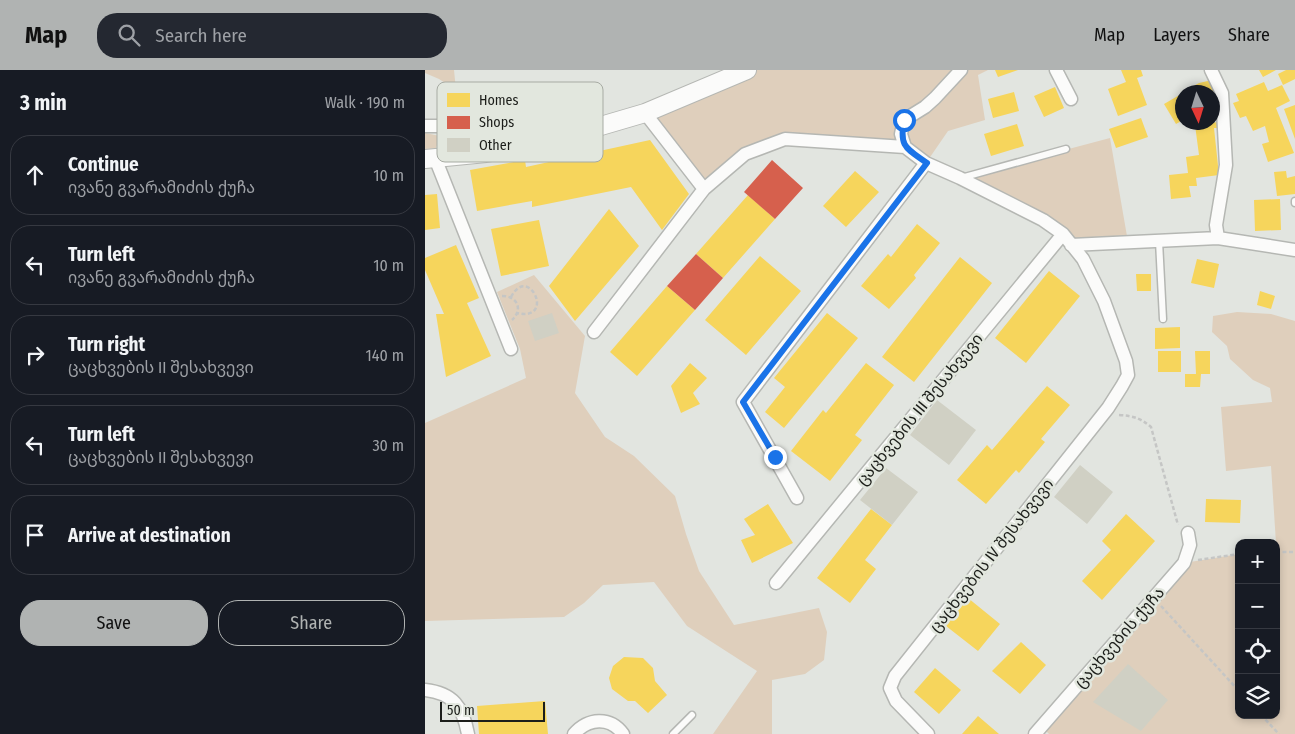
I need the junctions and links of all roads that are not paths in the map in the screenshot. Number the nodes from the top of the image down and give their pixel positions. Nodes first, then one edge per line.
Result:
1 (747, 70) edge
2 (961, 70) edge
3 (1056, 70) edge
4 (1211, 70) edge
5 (1071, 99) dead end
6 (645, 113) junction
7 (603, 125) edge
8 (905, 147) junction
9 (1066, 149) dead end
10 (430, 159) edge
11 (927, 163) junction
12 (960, 178) junction
13 (704, 189) junction
14 (1063, 234) junction
15 (1218, 238) junction
16 (1159, 241) junction
17 (1071, 245) junction
18 (1295, 250) edge
19 (1163, 319) dead end
20 (594, 332) dead end
21 (511, 349) dead end
22 (797, 498) dead end
23 (1183, 533) road end
24 (776, 583) dead end
25 (425, 690) edge
26 (692, 715) dead end
27 (468, 734) edge
28 (574, 734) edge
29 (623, 734) edge
30 (673, 734) edge
31 (927, 734) edge
32 (1035, 734) edge

1 - 6 main road
2 - 8 street
3 - 5 street
4 - 15 street
6 - 7 main road
6 - 13 street
8 - 11 street
8 - 13 street
9 - 12 lane
10 - 21 street
11 - 12 street
11 - 22 street
12 - 14 street
13 - 20 street
14 - 17 street
14 - 24 street, ცაცხვების III შესახვევი
15 - 16 street
15 - 18 street
16 - 17 street
16 - 19 lane
17 - 31 street, ცაცხვების IV შესახვევი
23 - 32 street, ცაცხვების ქუჩა
25 - 27 street
26 - 30 lane
28 - 29 street

